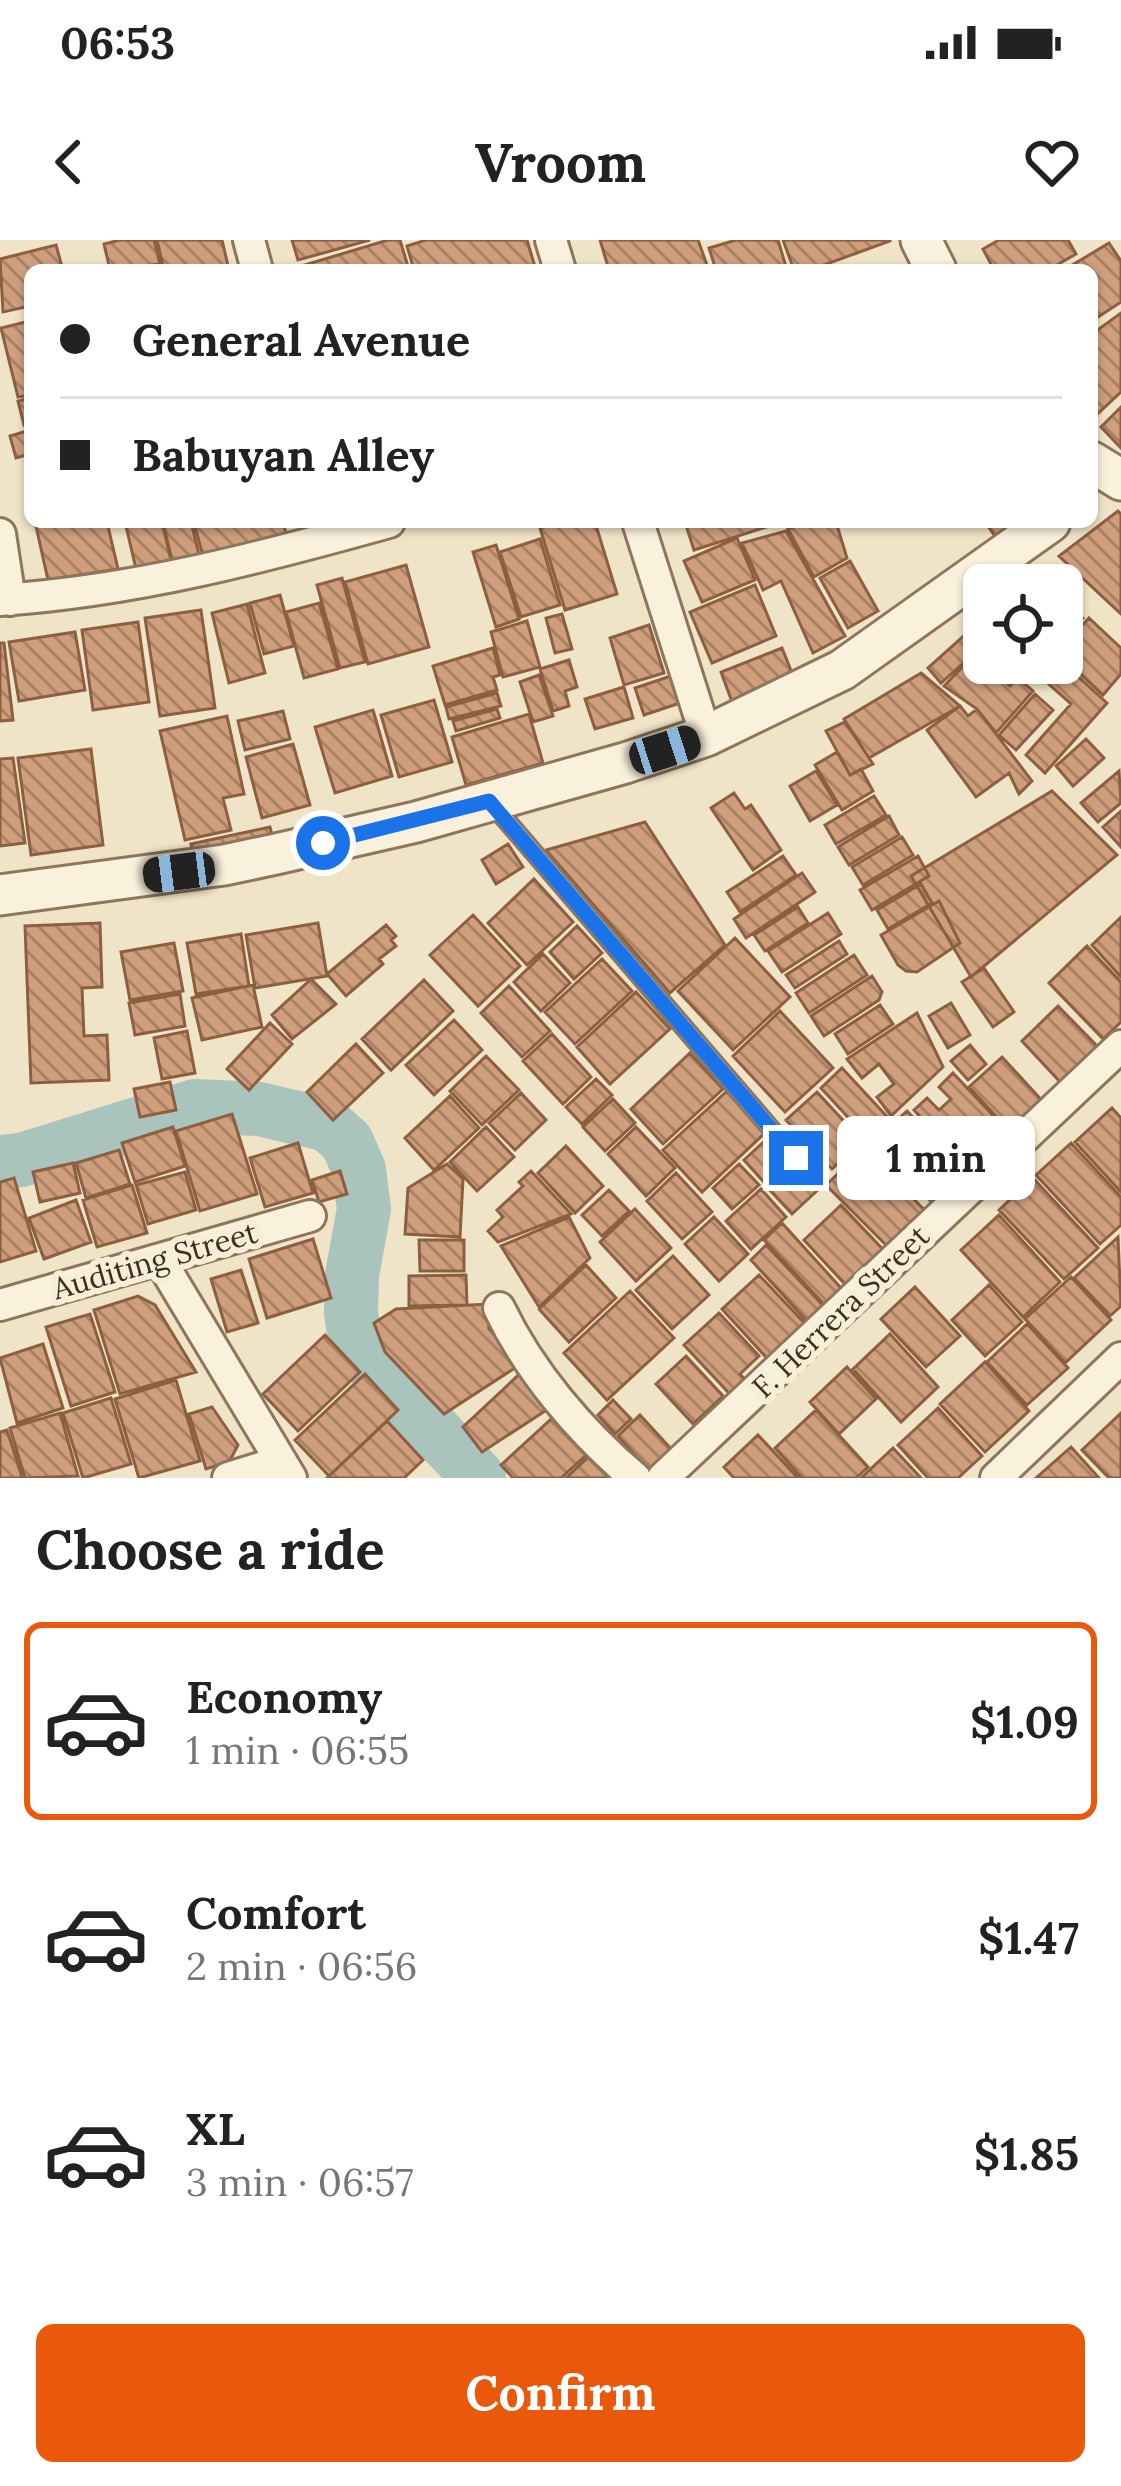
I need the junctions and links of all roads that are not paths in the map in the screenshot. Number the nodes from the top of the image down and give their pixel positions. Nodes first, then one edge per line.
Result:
1 (640, 528) edge
2 (1042, 528) edge
3 (322, 531) edge
4 (0, 534) edge
5 (5, 600) edge
6 (706, 736) junction
7 (489, 801) junction
8 (0, 895) edge
9 (1121, 1046) edge
10 (796, 1158) dead end
11 (310, 1216) dead end
12 (160, 1260) junction
13 (0, 1305) edge
14 (499, 1308) dead end
15 (1121, 1358) edge
16 (285, 1470) edge
17 (228, 1478) edge
18 (635, 1478) edge
19 (663, 1478) edge
20 (996, 1478) edge

1 - 6 street
2 - 6 street
3 - 5 street
4 - 5 street
6 - 7 street
7 - 8 street
7 - 10 lane
9 - 19 street, F. Herrera Street
11 - 12 street, Auditing Street
12 - 13 street, Auditing Street
12 - 16 street
14 - 18 street
15 - 20 street
16 - 17 street

